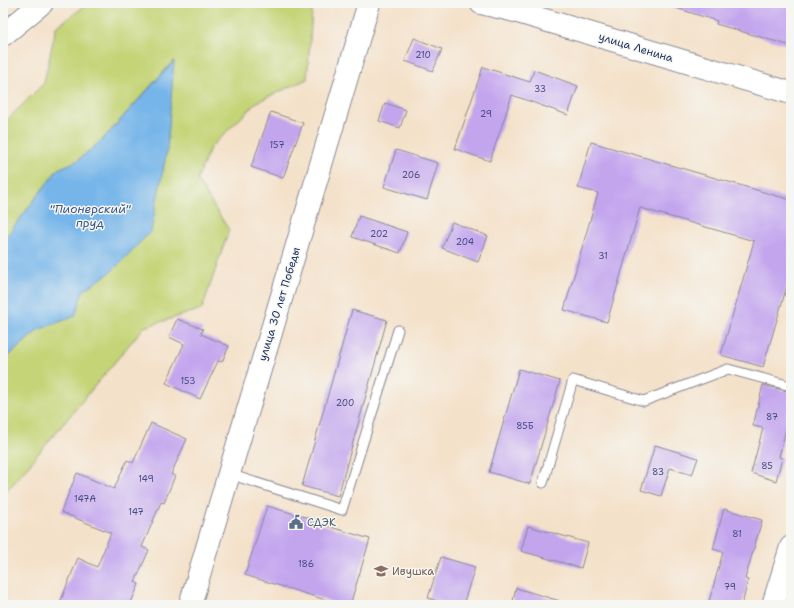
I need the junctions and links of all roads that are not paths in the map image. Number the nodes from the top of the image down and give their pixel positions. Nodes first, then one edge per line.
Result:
1 (42, 3) edge
2 (369, 3) edge
3 (481, 3) edge
4 (3, 35) edge
5 (791, 93) edge
6 (398, 330) dead end
7 (791, 386) edge
8 (229, 474) junction
9 (543, 483) dead end
10 (791, 547) edge
11 (190, 605) edge
12 (773, 605) edge

1 - 4 main road
2 - 8 main road, улица 30 лет Победы
3 - 5 main road, улица Ленина
6 - 8 lane
7 - 9 lane
8 - 11 main road, улица 30 лет Победы
10 - 12 main road

